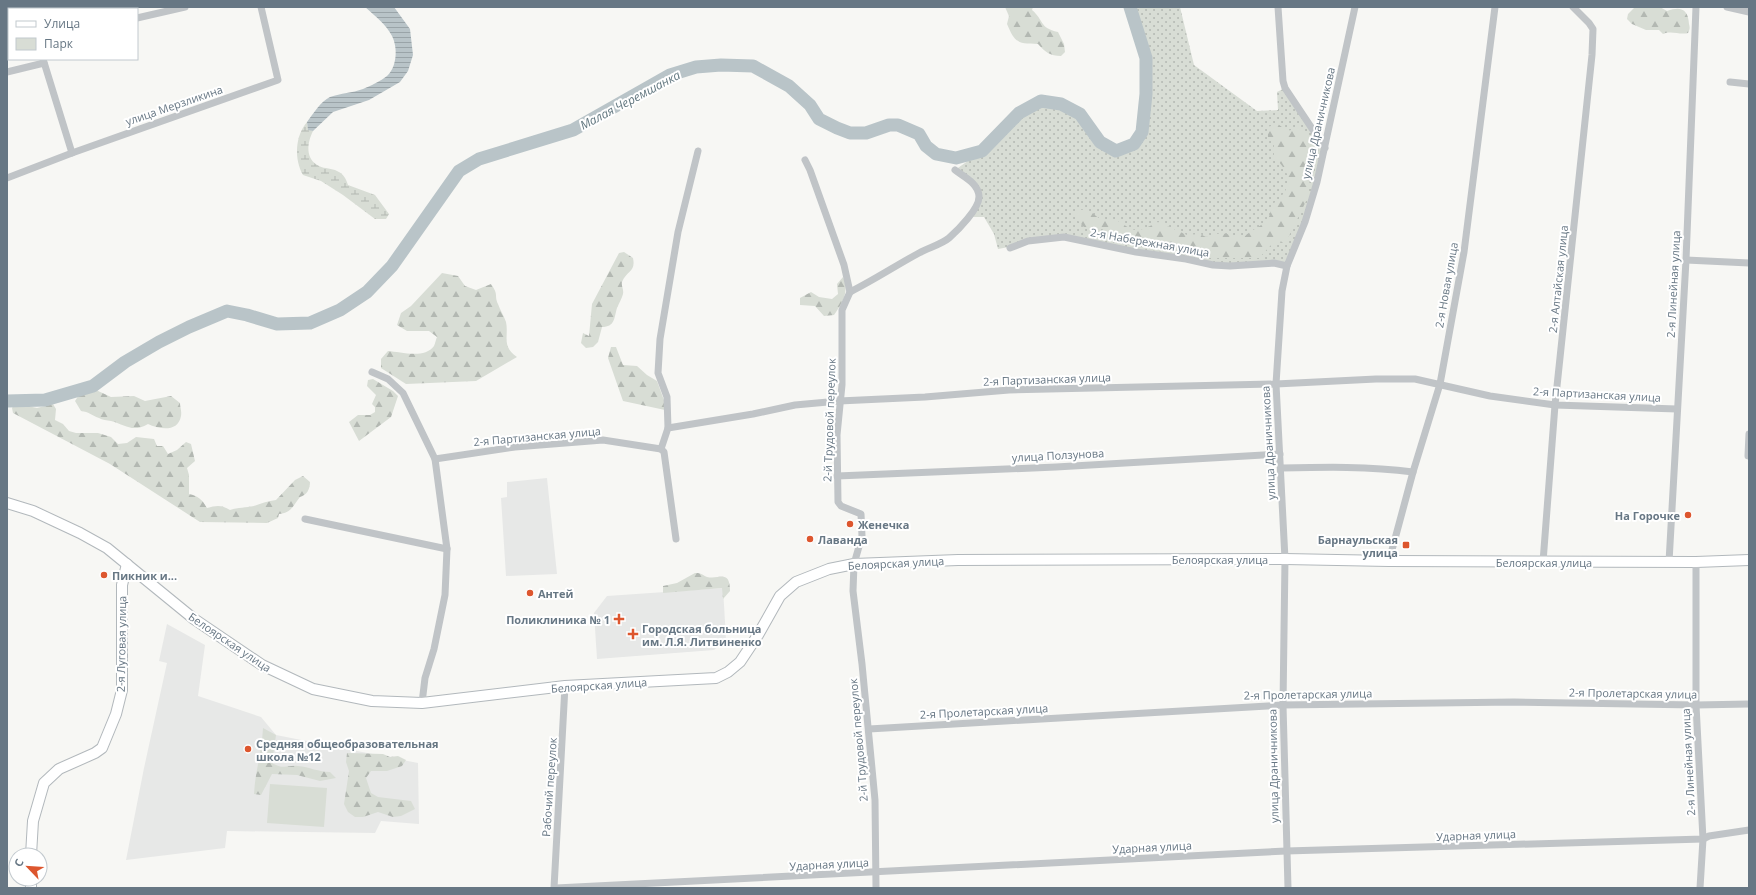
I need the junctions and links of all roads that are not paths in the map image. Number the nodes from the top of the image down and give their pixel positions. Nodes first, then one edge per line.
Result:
1 (185, 7) edge
2 (260, 7) edge
3 (1278, 7) edge
4 (1355, 7) edge
5 (1495, 7) edge
6 (1574, 7) edge
7 (1696, 7) edge
8 (1727, 7) edge
9 (1749, 12) edge
10 (138, 18) edge
11 (43, 61) edge
12 (7, 72) edge
13 (1730, 82) dead end
14 (1749, 84) edge
15 (1325, 148) junction
16 (698, 151) dead end
17 (72, 153) junction
18 (805, 160) dead end
19 (955, 170) dead end
20 (7, 178) edge
21 (1010, 248) dead end
22 (1686, 260) junction
23 (1749, 263) edge
24 (1287, 266) junction
25 (850, 292) junction
26 (372, 372) dead end
27 (1276, 384) junction
28 (1440, 384) junction
29 (839, 402) junction
30 (1555, 405) junction
31 (1677, 409) junction
32 (668, 428) junction
33 (1749, 434) edge
34 (661, 449) junction
35 (1280, 454) junction
36 (1748, 456) dead end
37 (435, 459) junction
38 (1281, 468) junction
39 (1413, 472) junction
40 (837, 476) junction
41 (7, 503) edge
42 (305, 519) dead end
43 (676, 539) dead end
44 (447, 549) junction
45 (1285, 559) junction
46 (1749, 560) edge
47 (1389, 562) junction
48 (1543, 562) junction
49 (1669, 562) junction
50 (1696, 562) junction
51 (127, 564) junction
52 (854, 564) junction
53 (566, 686) junction
54 (422, 703) junction
55 (1749, 704) edge
56 (1283, 705) junction
57 (1696, 705) junction
58 (869, 729) junction
59 (1749, 830) edge
60 (1703, 839) junction
61 (31, 847) edge
62 (1286, 851) junction
63 (876, 873) junction
64 (555, 888) edge
65 (876, 888) edge
66 (1288, 888) edge
67 (1700, 888) edge

1 - 10 street
2 - 17 street, улица Мерзликина
3 - 15 street
4 - 15 street, улица Драничникова
5 - 28 street, 2-я Новая улица
6 - 30 street, 2-я Алтайская улица
7 - 22 street, 2-я Линейная улица
8 - 9 street
11 - 12 street
11 - 17 street
13 - 14 street
15 - 24 street, улица Драничникова
16 - 32 street
17 - 20 street, улица Мерзликина
18 - 25 street
19 - 25 street
21 - 24 street, 2-я Набережная улица
22 - 23 street
22 - 31 street, 2-я Линейная улица
24 - 27 street, улица Драничникова
25 - 29 street, 2-й Трудовой переулок
26 - 37 street
27 - 28 street, 2-я Партизанская улица
27 - 29 street, 2-я Партизанская улица
27 - 35 street, улица Драничникова
28 - 30 street, 2-я Партизанская улица
28 - 39 street, 2-я Новая улица
29 - 32 street, 2-я Партизанская улица
29 - 40 street, 2-й Трудовой переулок
30 - 31 street, 2-я Партизанская улица
30 - 48 street, 2-я Алтайская улица
31 - 49 street, 2-я Линейная улица
32 - 34 street
33 - 36 street
34 - 37 street, 2-я Партизанская улица
34 - 43 street
35 - 38 street, улица Драничникова
35 - 40 street, улица Ползунова
37 - 44 street
38 - 39 street
38 - 45 street, улица Драничникова
39 - 47 street, 2-я Новая улица
40 - 52 street, 2-й Трудовой переулок
41 - 51 street, Белоярская улица
42 - 44 street
44 - 54 street
45 - 47 street, Белоярская улица
45 - 52 street, Белоярская улица
45 - 56 street, улица Драничникова
46 - 50 street, Белоярская улица
47 - 48 street, Белоярская улица
48 - 49 street, Белоярская улица
49 - 50 street, Белоярская улица
50 - 57 street, 2-я Линейная улица
51 - 54 street, Белоярская улица
51 - 61 street, 2-я Луговая улица
52 - 53 street, Белоярская улица
52 - 58 street, 2-й Трудовой переулок
53 - 54 street, Белоярская улица
53 - 64 street, Рабочий переулок
55 - 57 street, 2-я Пролетарская улица
56 - 57 street, 2-я Пролетарская улица
56 - 58 street, 2-я Пролетарская улица
56 - 62 street, улица Драничникова
57 - 60 street, 2-я Линейная улица
58 - 63 street, 2-й Трудовой переулок
59 - 60 street, Ударная улица
60 - 62 street, Ударная улица
60 - 67 street, 2-я Линейная улица
62 - 63 street, Ударная улица
62 - 66 street, улица Драничникова
63 - 64 street, Ударная улица
63 - 65 street, 2-й Трудовой переулок

